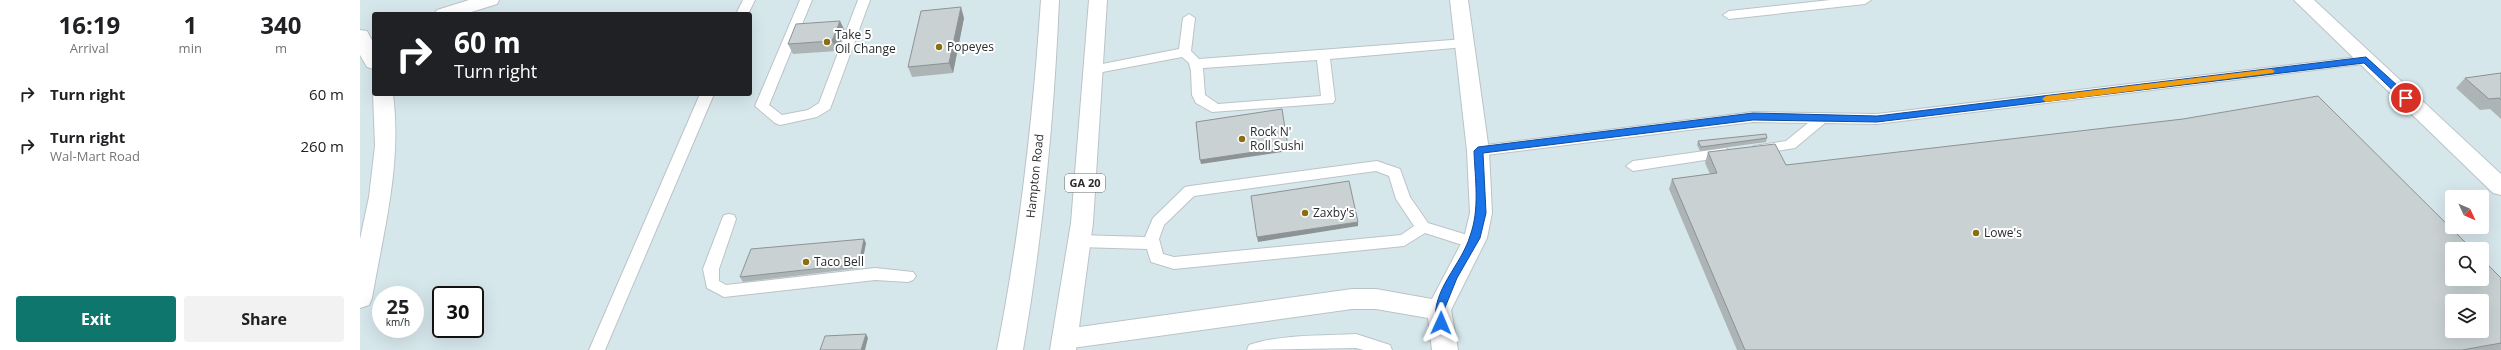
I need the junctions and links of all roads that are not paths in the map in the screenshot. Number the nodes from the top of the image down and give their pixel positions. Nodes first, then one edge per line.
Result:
1 (490, 0) edge
2 (749, 0) edge
3 (806, 0) edge
4 (864, 0) edge
5 (1050, 0) edge
6 (1098, 0) edge
7 (1459, 0) edge
8 (1865, 0) edge
9 (2303, 0) edge
10 (451, 12) edge
11 (743, 12) edge
12 (1729, 15) dead end
13 (1189, 18) dead end
14 (366, 40) edge
15 (1465, 43) junction
16 (1185, 52) junction
17 (1324, 55) junction
18 (372, 56) edge
19 (2366, 60) junction
20 (1195, 64) junction
21 (1092, 70) junction
22 (383, 96) edge
23 (706, 96) edge
24 (1822, 118) junction
25 (1478, 151) junction
26 (1633, 166) dead end
27 (2493, 171) edge
28 (2501, 187) edge
29 (729, 219) dead end
30 (1423, 227) junction
31 (1079, 241) junction
32 (1472, 242) junction
33 (1153, 244) junction
34 (908, 276) dead end
35 (360, 298) edge
36 (1439, 310) junction
37 (1064, 345) edge
38 (597, 350) edge
39 (1010, 350) edge
40 (1255, 350) edge
41 (1384, 350) edge
42 (1445, 350) edge

1 - 10 street
2 - 11 lane
3 - 4 lane
5 - 39 street, Hampton Road
6 - 21 street, GA 20
7 - 15 street
8 - 12 lane
9 - 19 street
13 - 16 lane
14 - 18 street
15 - 17 lane
15 - 25 street
16 - 20 lane
16 - 21 lane
17 - 20 lane
17 - 20 lane
19 - 24 lane
19 - 27 street
21 - 31 street, GA 20
22 - 35 street
23 - 38 lane
24 - 25 lane
24 - 26 lane
25 - 32 street
27 - 28 street
29 - 34 lane
30 - 32 lane
30 - 33 lane
30 - 33 lane
31 - 33 lane
31 - 37 street, GA 20
32 - 36 street
36 - 37 street
36 - 42 street
40 - 41 lane

